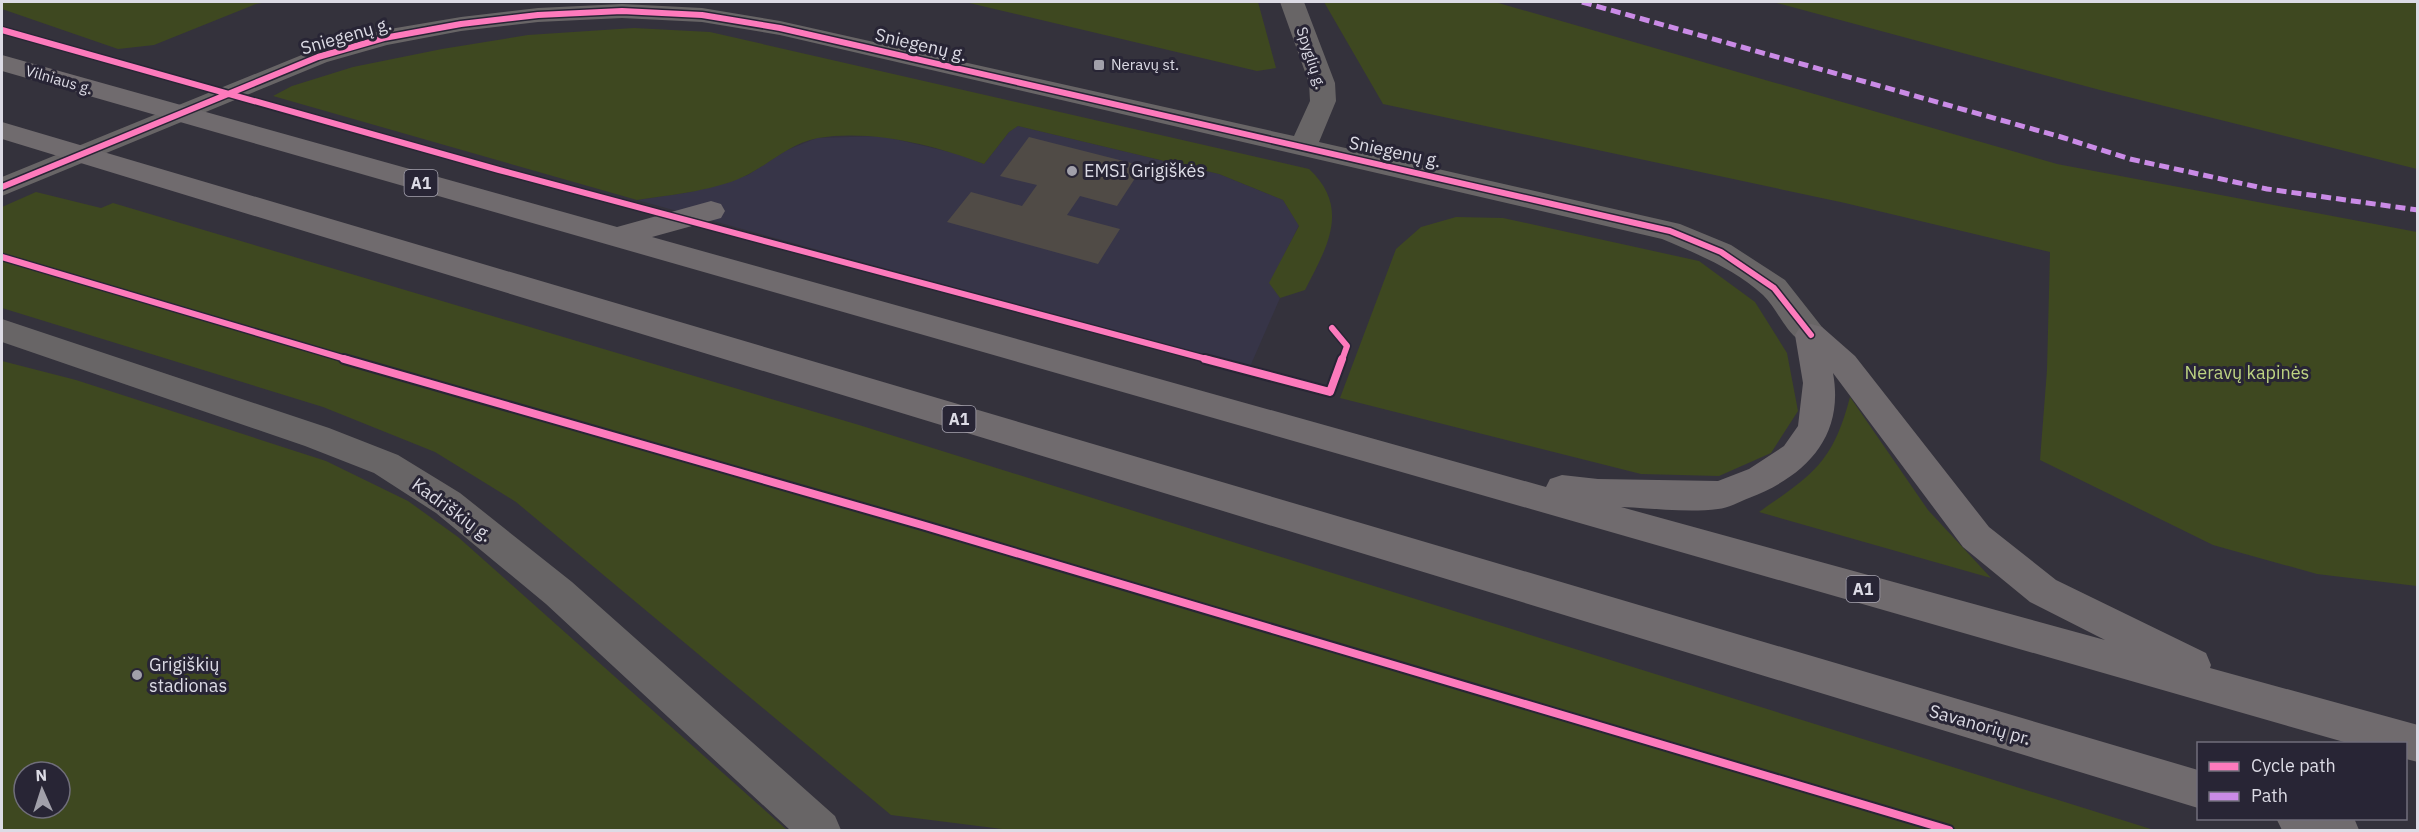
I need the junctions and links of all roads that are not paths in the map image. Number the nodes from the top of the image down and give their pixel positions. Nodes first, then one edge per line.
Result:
1 (1292, 2) edge
2 (2, 63) edge
3 (2, 130) edge
4 (1303, 147) junction
5 (2, 187) edge
6 (711, 211) dead end
7 (614, 238) junction
8 (2, 330) edge
9 (1811, 335) junction
10 (1457, 476) junction
11 (2269, 703) junction
12 (2418, 744) edge
13 (2197, 788) edge
14 (2300, 820) edge
15 (820, 831) edge
16 (2338, 831) edge

1 - 4 street, Spyglių g.
2 - 7 highway, Vilniaus g. / A1
3 - 13 highway, Savanorių pr. / A1
4 - 5 street, Sniegenų g.
4 - 9 street, Sniegenų g.
6 - 7 highway
7 - 10 highway, A1
8 - 15 street, Kadriškių g.
9 - 10 highway
9 - 11 highway
10 - 11 highway, A1
11 - 12 highway, A1
14 - 16 highway

